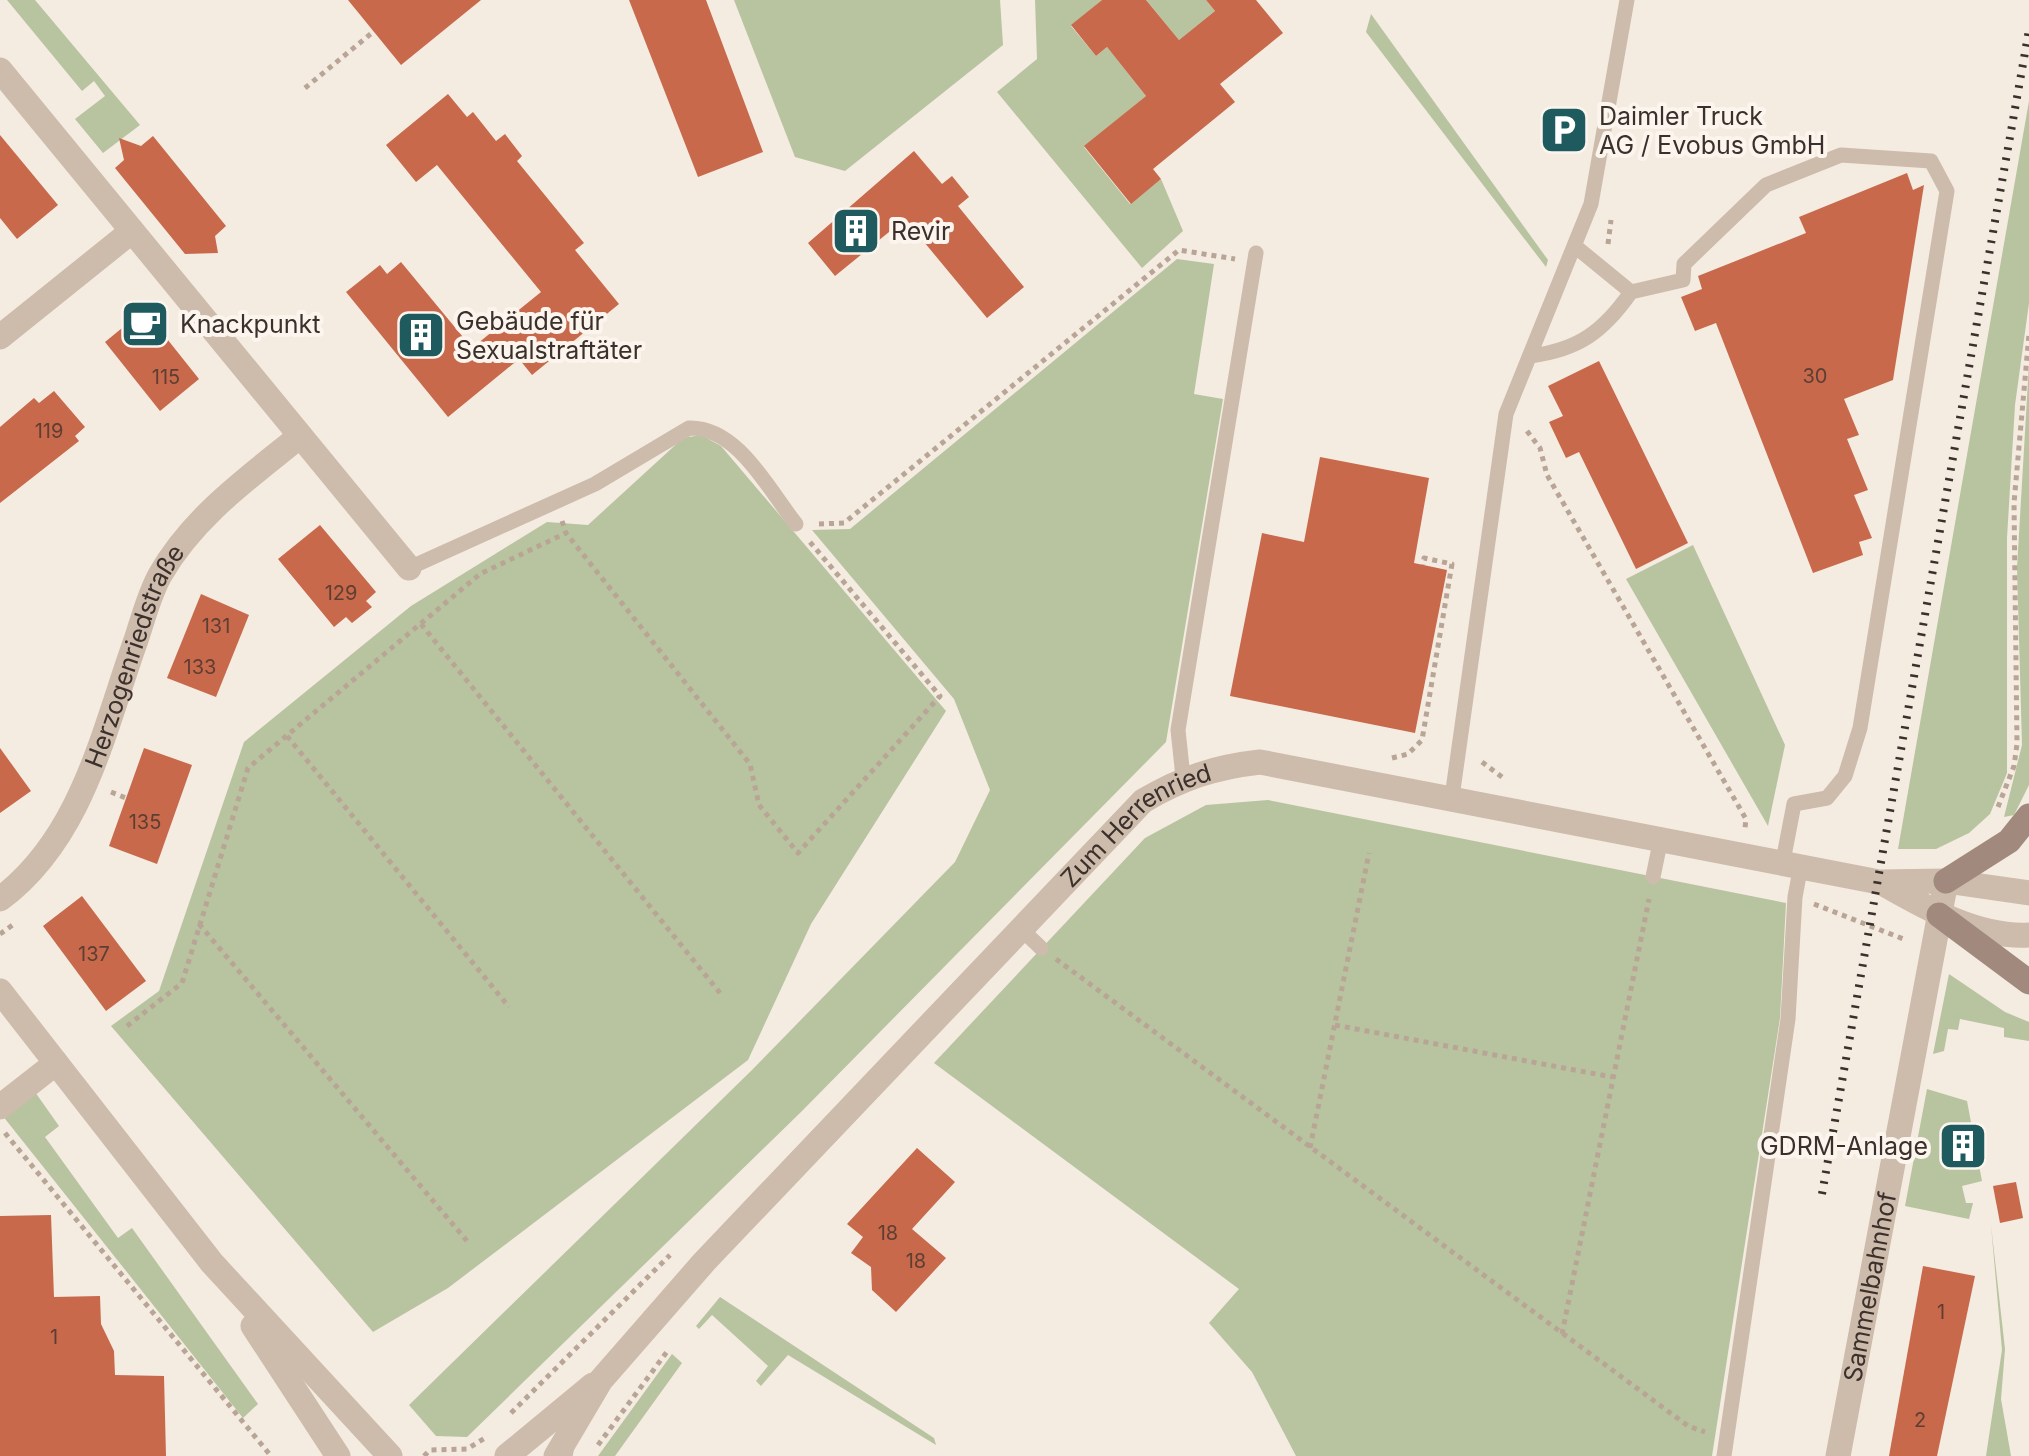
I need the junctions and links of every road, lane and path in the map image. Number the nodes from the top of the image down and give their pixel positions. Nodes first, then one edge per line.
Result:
1 (1627, 0) edge
2 (373, 32) dead end
3 (0, 70) edge
4 (305, 88) dead end
5 (1591, 204) junction
6 (132, 231) junction
7 (1576, 247) junction
8 (1256, 258) joint
9 (1605, 270) junction
10 (1631, 292) junction
11 (2029, 334) edge
12 (0, 337) edge
13 (1530, 356) junction
14 (1528, 417) dead end
15 (300, 436) junction
16 (556, 501) junction
17 (796, 524) junction
18 (566, 533) junction
19 (409, 568) joint
20 (420, 624) junction
21 (287, 736) junction
22 (1482, 762) dead end
23 (1183, 778) junction
24 (1508, 782) dead end
25 (111, 792) dead end
26 (1452, 797) junction
27 (126, 798) dead end
28 (2029, 816) edge
29 (1994, 821) dead end
30 (1727, 824) dead end
31 (1745, 828) junction
32 (1788, 835) junction
33 (1661, 838) junction
34 (1369, 853) dead end
35 (1792, 863) junction
36 (1653, 877) joint
37 (1879, 882) junction
38 (1946, 882) junction
39 (2029, 893) edge
40 (1795, 897) junction
41 (0, 899) edge
42 (1939, 915) junction
43 (199, 924) junction
44 (1020, 928) junction
45 (2029, 935) edge
46 (1041, 948) joint
47 (1932, 952) junction
48 (2029, 982) edge
49 (0, 992) edge
50 (720, 992) dead end
51 (509, 1007) dead end
52 (1335, 1025) junction
53 (126, 1026) dead end
54 (56, 1063) junction
55 (1613, 1078) junction
56 (0, 1107) edge
57 (0, 1127) edge
58 (1310, 1148) junction
59 (467, 1241) dead end
60 (212, 1262) junction
61 (1562, 1334) junction
62 (677, 1338) dead end
63 (568, 1359) dead end
64 (601, 1380) junction
65 (506, 1418) dead end
66 (493, 1430) dead end
67 (1727, 1436) junction
68 (452, 1450) junction
69 (559, 1454) edge
70 (271, 1456) edge
71 (338, 1456) edge
72 (390, 1456) edge
73 (424, 1456) edge
74 (458, 1456) edge
75 (507, 1456) edge
76 (591, 1456) edge
77 (1724, 1456) edge
78 (1838, 1456) edge

1 - 5 lane
2 - 4 path
3 - 6 street
5 - 7 lane
5 - 9 path
6 - 12 street
6 - 15 street
7 - 9 lane
7 - 13 lane
8 - 17 path
8 - 23 lane
9 - 10 lane
10 - 13 lane
10 - 32 lane
11 - 29 path
13 - 26 lane
14 - 31 path
15 - 19 street
15 - 41 street, Herzogenriedstraße
16 - 17 lane
16 - 18 path
16 - 19 lane
17 - 18 path
18 - 20 path
20 - 21 path
20 - 50 path
21 - 43 path
21 - 51 path
22 - 24 path
23 - 26 street, Zum Herrenried
23 - 44 street, Zum Herrenried
25 - 27 path
26 - 33 street, Zum Herrenried
28 - 38 main road
30 - 31 path
31 - 32 path
32 - 35 lane
33 - 35 street, Zum Herrenried
33 - 36 lane
34 - 52 path
35 - 37 street, Zum Herrenried
35 - 40 lane
36 - 55 path
37 - 38 street, Zum Herrenried
37 - 42 street, Zum Herrenried
38 - 39 street, Zum Herrenried
38 - 42 street, Sammelbahnhof
40 - 47 path
40 - 67 lane
42 - 45 street, Zum Herrenried
42 - 47 street, Sammelbahnhof
42 - 48 main road
43 - 53 path
43 - 59 path
44 - 46 lane
44 - 64 street, Zum Herrenried
46 - 58 path
47 - 78 street, Sammelbahnhof
49 - 54 street
52 - 55 path
52 - 58 path
54 - 56 street
54 - 60 street
55 - 61 path
57 - 70 path
58 - 61 path
60 - 71 street
60 - 72 street
61 - 67 path
62 - 76 path
63 - 65 path
64 - 69 street, Zum Herrenried
64 - 75 street, Zum Herrenried
66 - 68 path
67 - 77 lane
68 - 73 path
68 - 74 path

